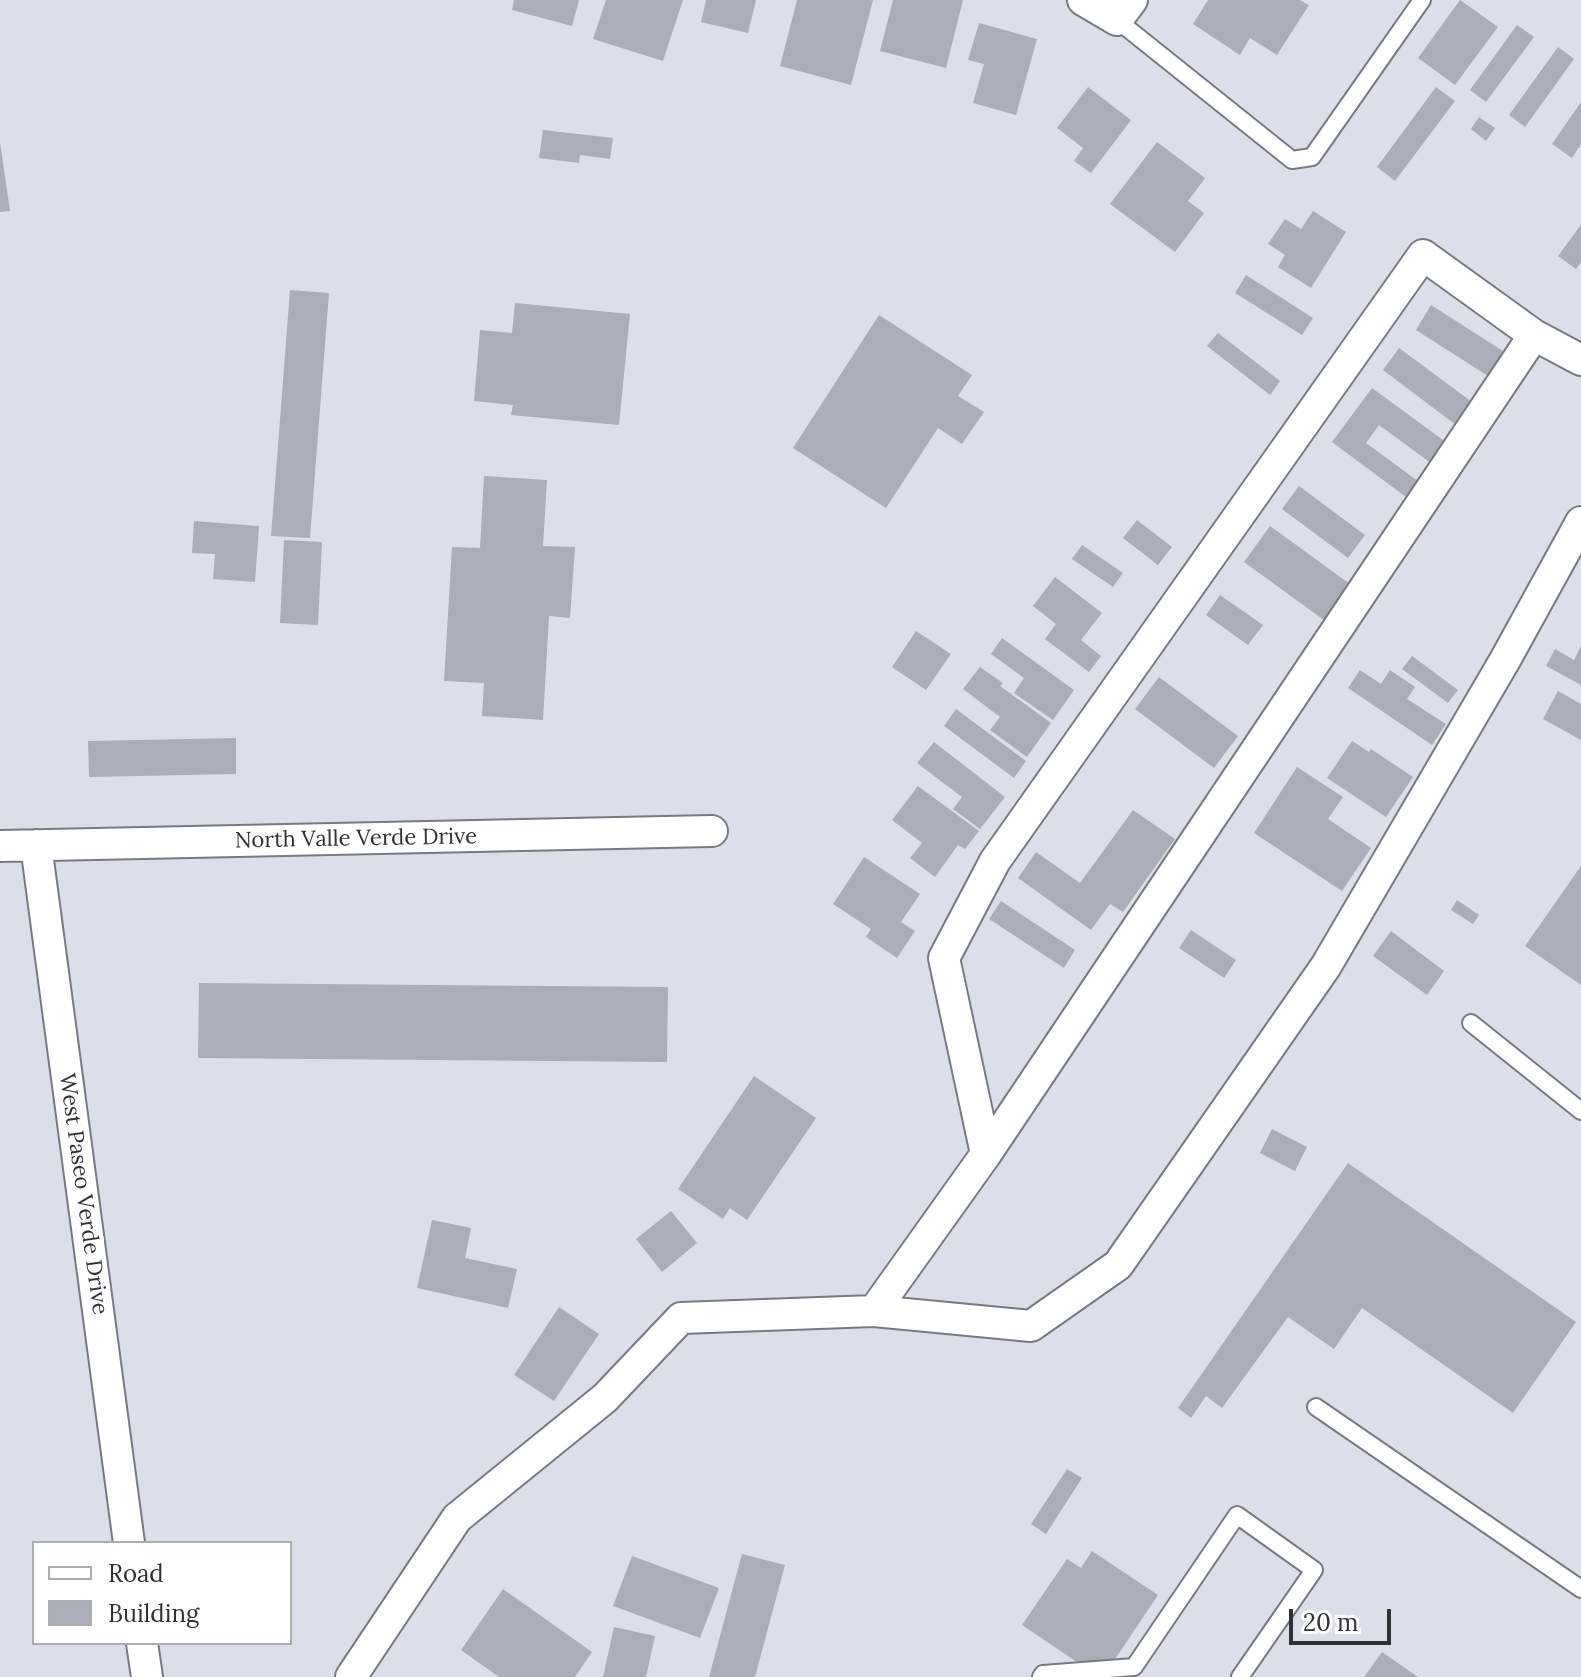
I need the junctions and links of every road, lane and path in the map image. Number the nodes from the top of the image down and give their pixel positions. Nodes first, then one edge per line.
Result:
1 (1083, 0) edge
2 (1422, 0) edge
3 (1125, 10) edge
4 (1534, 335) junction
5 (1581, 360) edge
6 (1581, 522) edge
7 (712, 831) dead end
8 (36, 845) junction
9 (0, 846) edge
10 (1471, 1023) dead end
11 (1581, 1111) edge
12 (986, 1154) junction
13 (874, 1311) junction
14 (1316, 1407) dead end
15 (129, 1541) edge
16 (1581, 1589) edge
17 (142, 1645) edge
18 (147, 1677) edge
19 (351, 1677) edge
20 (1041, 1677) edge
21 (1240, 1677) edge

1 - 3 street
2 - 3 lane
4 - 5 street
4 - 12 street
4 - 12 street
6 - 13 street
7 - 8 street, North Valle Verde Drive
8 - 9 street, North Valle Verde Drive
8 - 15 street, West Paseo Verde Drive
10 - 11 lane
12 - 13 street
13 - 19 street
14 - 16 lane
17 - 18 street
20 - 21 lane

